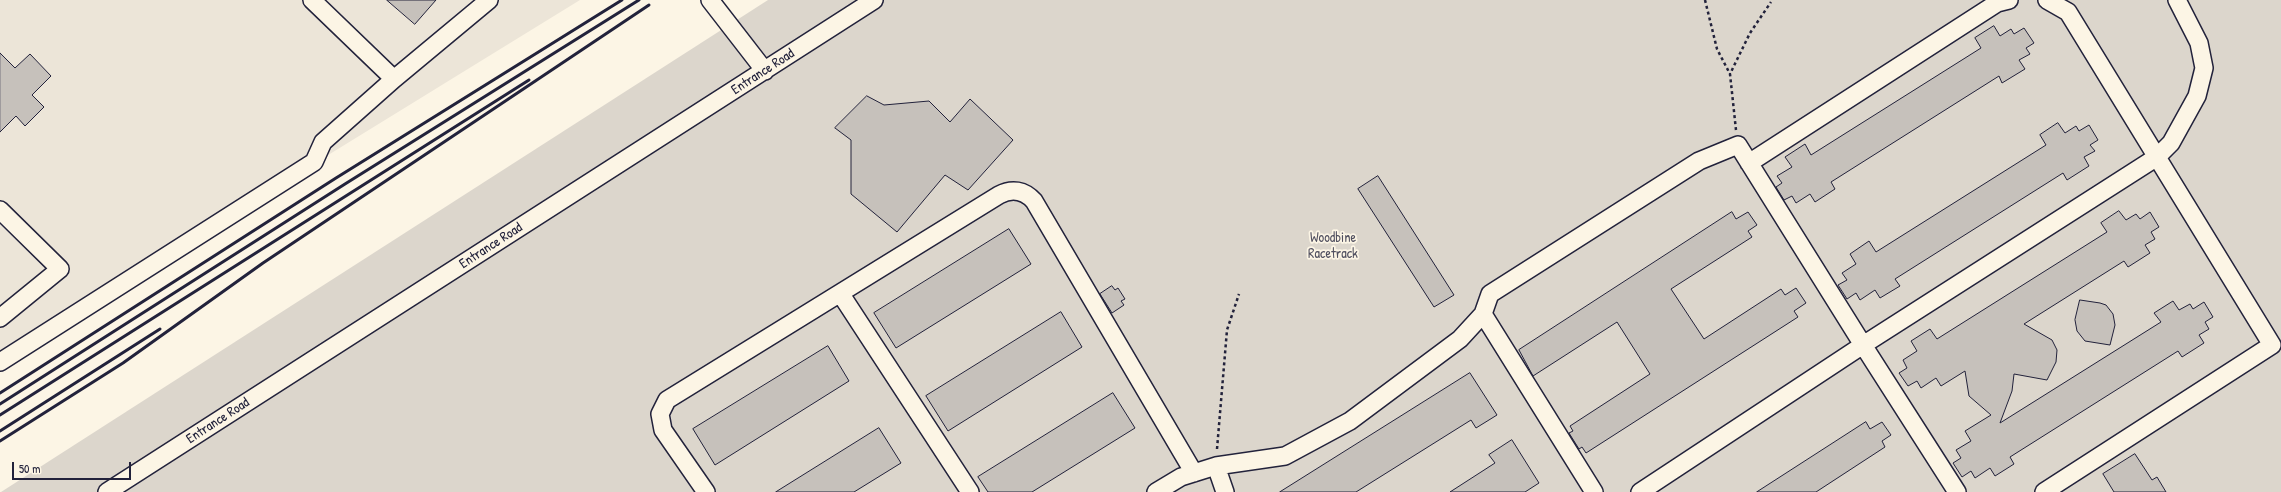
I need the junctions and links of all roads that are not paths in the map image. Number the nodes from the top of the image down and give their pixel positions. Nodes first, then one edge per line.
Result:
1 (312, 0) edge
2 (489, 0) edge
3 (710, 0) edge
4 (874, 0) edge
5 (2009, 0) edge
6 (2048, 0) edge
7 (2177, 0) edge
8 (765, 71) junction
9 (394, 79) junction
10 (2157, 157) junction
11 (1749, 163) junction
12 (0, 210) edge
13 (840, 293) junction
14 (1483, 314) junction
15 (0, 318) edge
16 (1862, 345) junction
17 (0, 362) edge
18 (1216, 466) junction
19 (1194, 473) junction
20 (107, 492) edge
21 (706, 492) edge
22 (970, 492) edge
23 (1156, 492) edge
24 (1225, 492) edge
25 (1594, 492) edge
26 (1640, 492) edge
27 (1957, 492) edge
28 (2044, 492) edge

1 - 9 street
2 - 9 street
3 - 8 street
4 - 8 street, Entrance Road
5 - 11 street
6 - 10 street
7 - 10 street
8 - 20 street, Entrance Road
9 - 17 street
10 - 16 street
10 - 28 street
11 - 14 street
11 - 16 street
12 - 15 street
13 - 19 street
13 - 21 street
13 - 22 street
14 - 18 street
14 - 25 street
16 - 26 street
16 - 27 street
18 - 19 street
18 - 24 street
19 - 23 street

